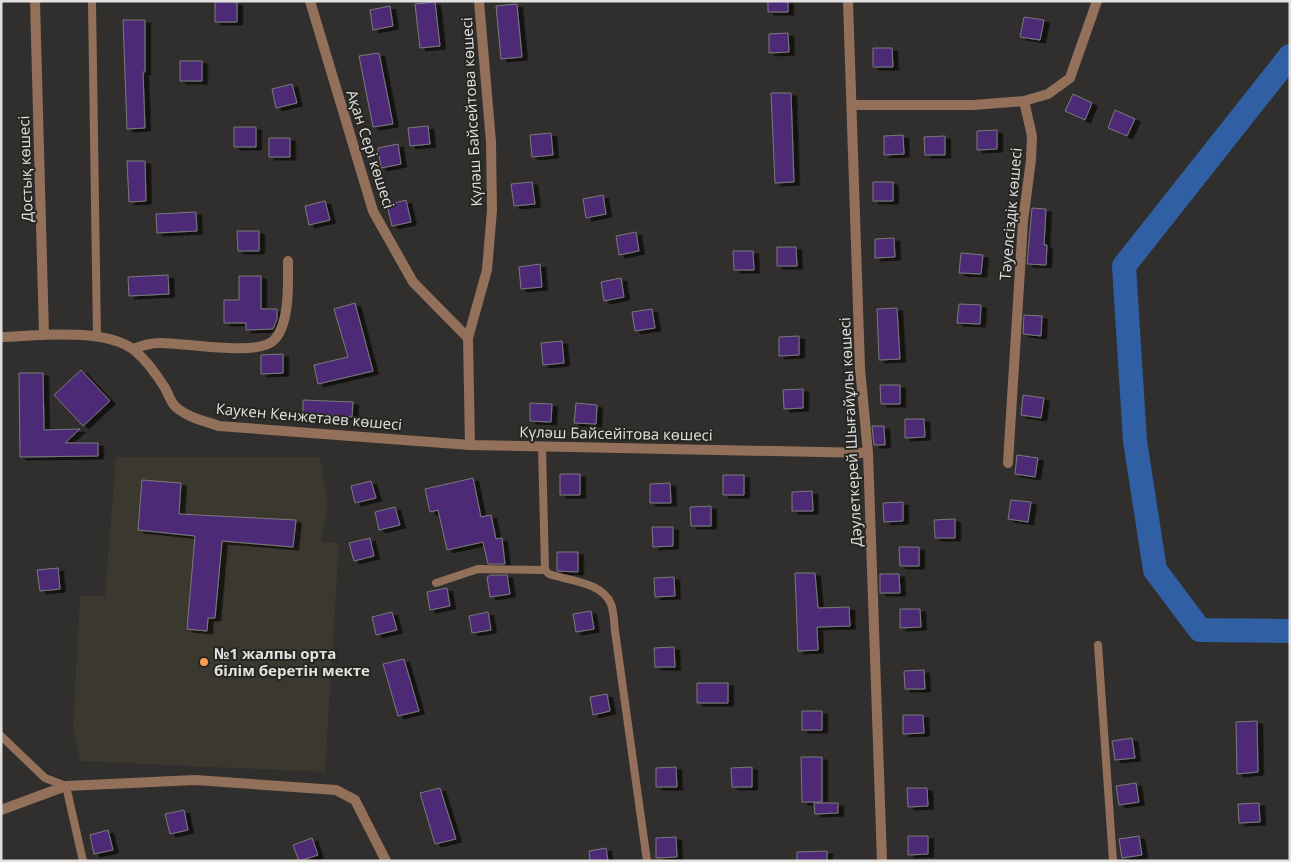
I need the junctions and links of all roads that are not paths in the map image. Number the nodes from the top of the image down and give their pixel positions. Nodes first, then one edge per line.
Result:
1 (35, 1) edge
2 (92, 1) edge
3 (310, 1) edge
4 (479, 1) edge
5 (848, 1) edge
6 (1097, 1) edge
7 (1024, 101) junction
8 (852, 105) junction
9 (288, 261) dead end
10 (44, 335) junction
11 (1, 337) edge
12 (98, 337) junction
13 (468, 338) junction
14 (133, 349) junction
15 (470, 445) junction
16 (542, 446) junction
17 (868, 453) junction
18 (1008, 463) dead end
19 (545, 570) junction
20 (436, 582) dead end
21 (1098, 645) dead end
22 (1, 736) edge
23 (66, 786) junction
24 (1, 810) edge
25 (384, 860) edge
26 (83, 861) edge
27 (647, 861) edge
28 (882, 861) edge
29 (1113, 861) edge

1 - 10 street, Достық көшесі
2 - 12 lane
3 - 13 street, Ақан Сері көшесі
4 - 13 street, Күләш Байсейтова көшесі
5 - 8 street, Дәулеткерей Шығайұлы көшесі
6 - 7 street
7 - 8 street
7 - 18 street, Тәуелсіздік көшесі
8 - 17 street, Дәулеткерей Шығайұлы көшесі
9 - 14 street
10 - 11 street, Каукен Кенжетаев көшесі
10 - 12 street, Каукен Кенжетаев көшесі
12 - 14 street, Каукен Кенжетаев көшесі
13 - 15 street
14 - 15 street, Каукен Кенжетаев көшесі
15 - 16 street, Күләш Байсейітова көшесі
16 - 17 street, Күләш Байсейітова көшесі
16 - 19 lane
17 - 28 street, Дәулеткерей Шығайұлы көшесі
19 - 20 lane
19 - 27 lane
21 - 29 lane
22 - 23 lane
23 - 24 street
23 - 25 street
23 - 26 lane

